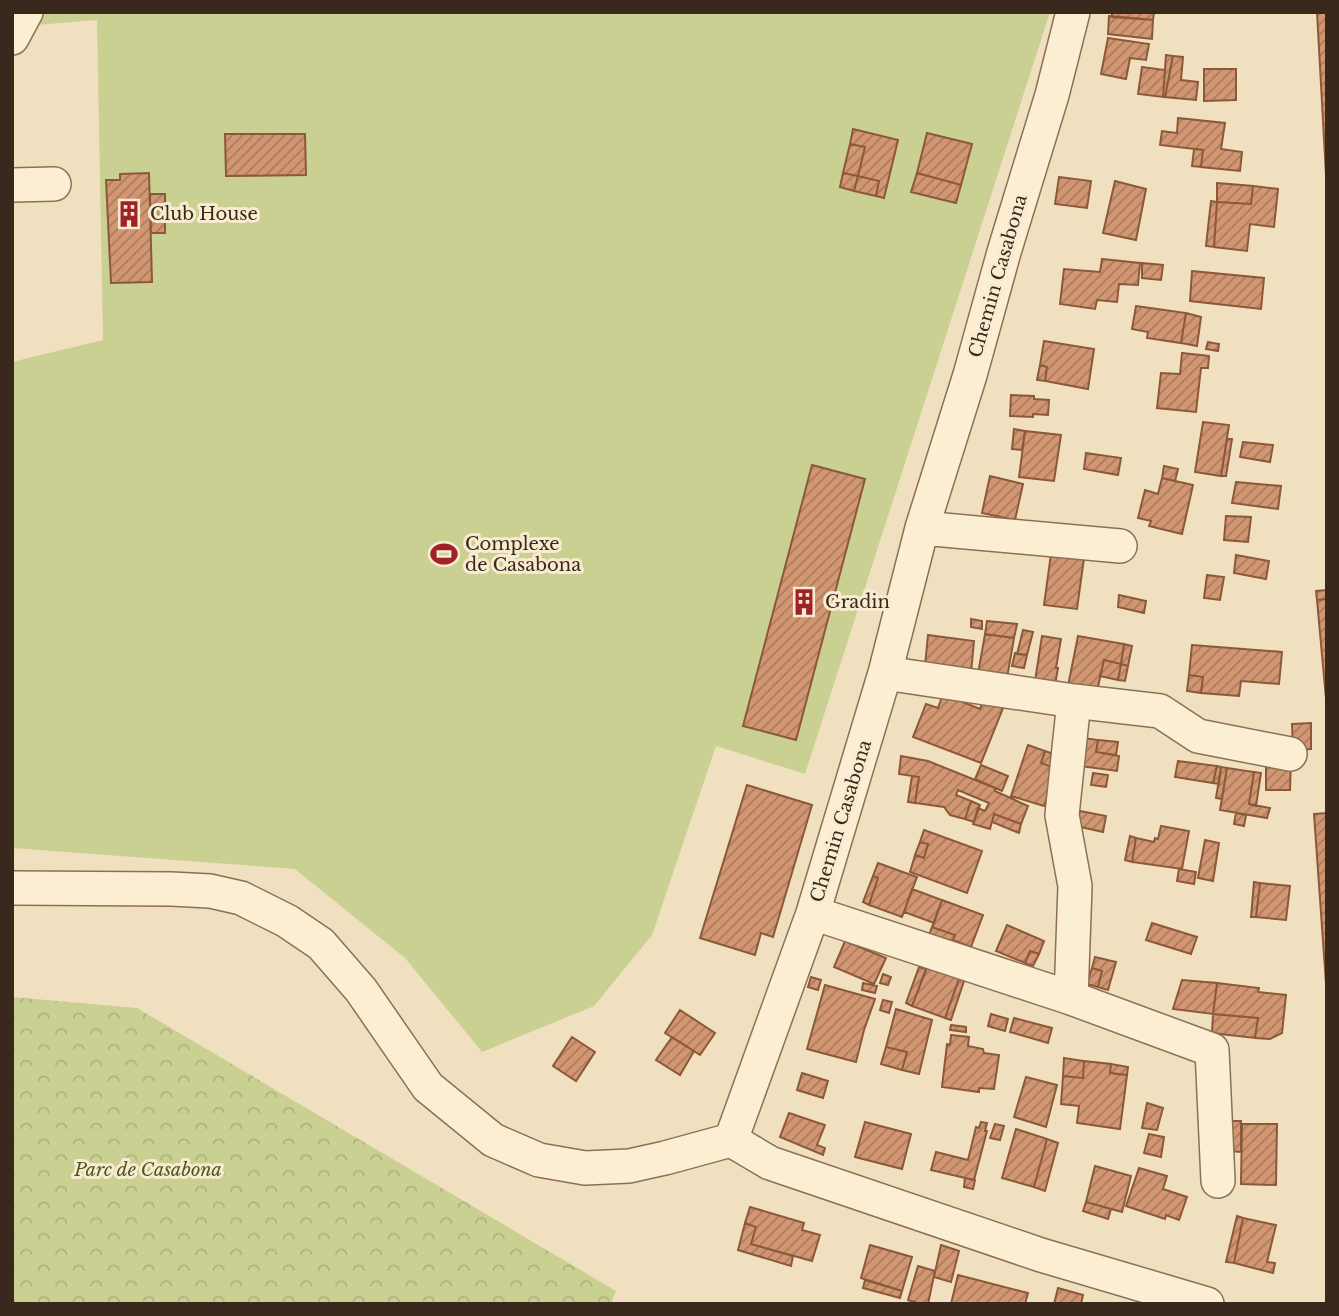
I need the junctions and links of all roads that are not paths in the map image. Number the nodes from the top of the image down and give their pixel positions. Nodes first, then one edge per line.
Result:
1 (26, 12) edge
2 (1073, 12) edge
3 (12, 38) edge
4 (54, 184) dead end
5 (12, 185) edge
6 (922, 528) junction
7 (1119, 546) dead end
8 (885, 673) junction
9 (1074, 701) junction
10 (1290, 754) dead end
11 (12, 888) edge
12 (813, 913) junction
13 (1071, 998) junction
14 (731, 1140) junction
15 (1218, 1181) dead end
16 (1207, 1304) edge

1 - 3 street
2 - 6 street, Chemin Casabona
4 - 5 street
6 - 7 street
6 - 8 street, Chemin Casabona
8 - 9 street
8 - 12 street, Chemin Casabona
9 - 10 street
9 - 13 street
11 - 14 street
12 - 13 street
12 - 14 street, Chemin Casabona
13 - 15 street
14 - 16 street

